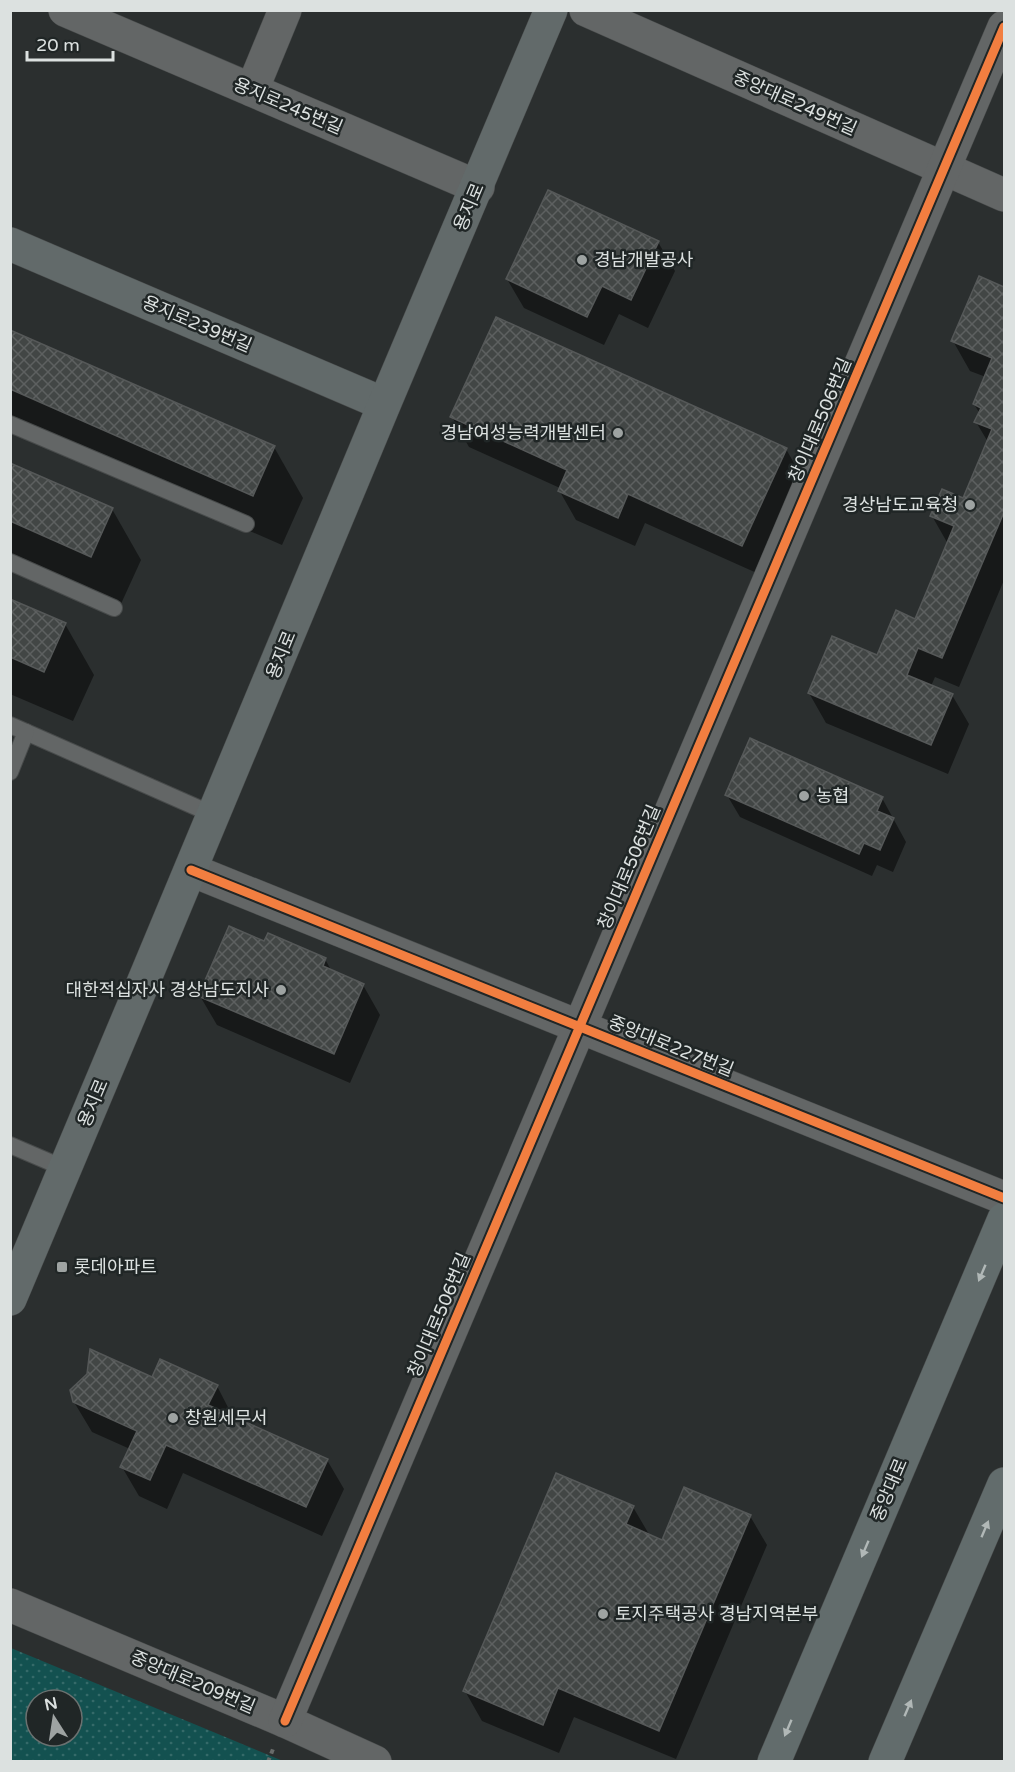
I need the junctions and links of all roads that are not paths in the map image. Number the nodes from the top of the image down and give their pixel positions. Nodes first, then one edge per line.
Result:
1 (65, 10) edge
2 (285, 10) edge
3 (551, 10) edge
4 (586, 10) edge
5 (1005, 27) edge
6 (252, 90) junction
7 (945, 170) junction
8 (478, 187) junction
9 (1005, 195) edge
10 (10, 244) edge
11 (384, 404) junction
12 (10, 424) edge
13 (246, 524) dead end
14 (10, 562) edge
15 (114, 608) dead end
16 (10, 725) edge
17 (26, 732) junction
18 (10, 772) edge
19 (214, 816) junction
20 (191, 870) junction
21 (579, 1027) junction
22 (10, 1145) edge
23 (66, 1169) junction
24 (1005, 1198) edge
25 (1005, 1219) edge
26 (10, 1299) edge
27 (1005, 1484) edge
28 (10, 1605) edge
29 (285, 1721) junction
30 (375, 1761) edge
31 (774, 1761) edge
32 (885, 1761) edge

1 - 6 street, 용지로245번길
2 - 6 street
3 - 8 main road, 용지로
4 - 7 street, 중앙대로249번길
5 - 7 street, 창이대로506번길
6 - 8 street, 용지로245번길
7 - 9 street, 중앙대로249번길
7 - 21 street, 창이대로506번길
8 - 11 main road, 용지로
10 - 11 main road, 용지로239번길
11 - 19 main road, 용지로
12 - 13 lane
14 - 15 lane
16 - 17 lane
17 - 18 lane
17 - 19 lane
19 - 20 main road, 용지로
20 - 21 street, 중앙대로227번길
20 - 23 main road, 용지로
21 - 24 street, 중앙대로227번길
21 - 29 street, 창이대로506번길
22 - 23 lane
23 - 26 main road, 용지로
25 -> 31 main road, 중앙대로
32 -> 27 main road
28 - 29 street, 중앙대로209번길
29 - 30 street, 중앙대로209번길

